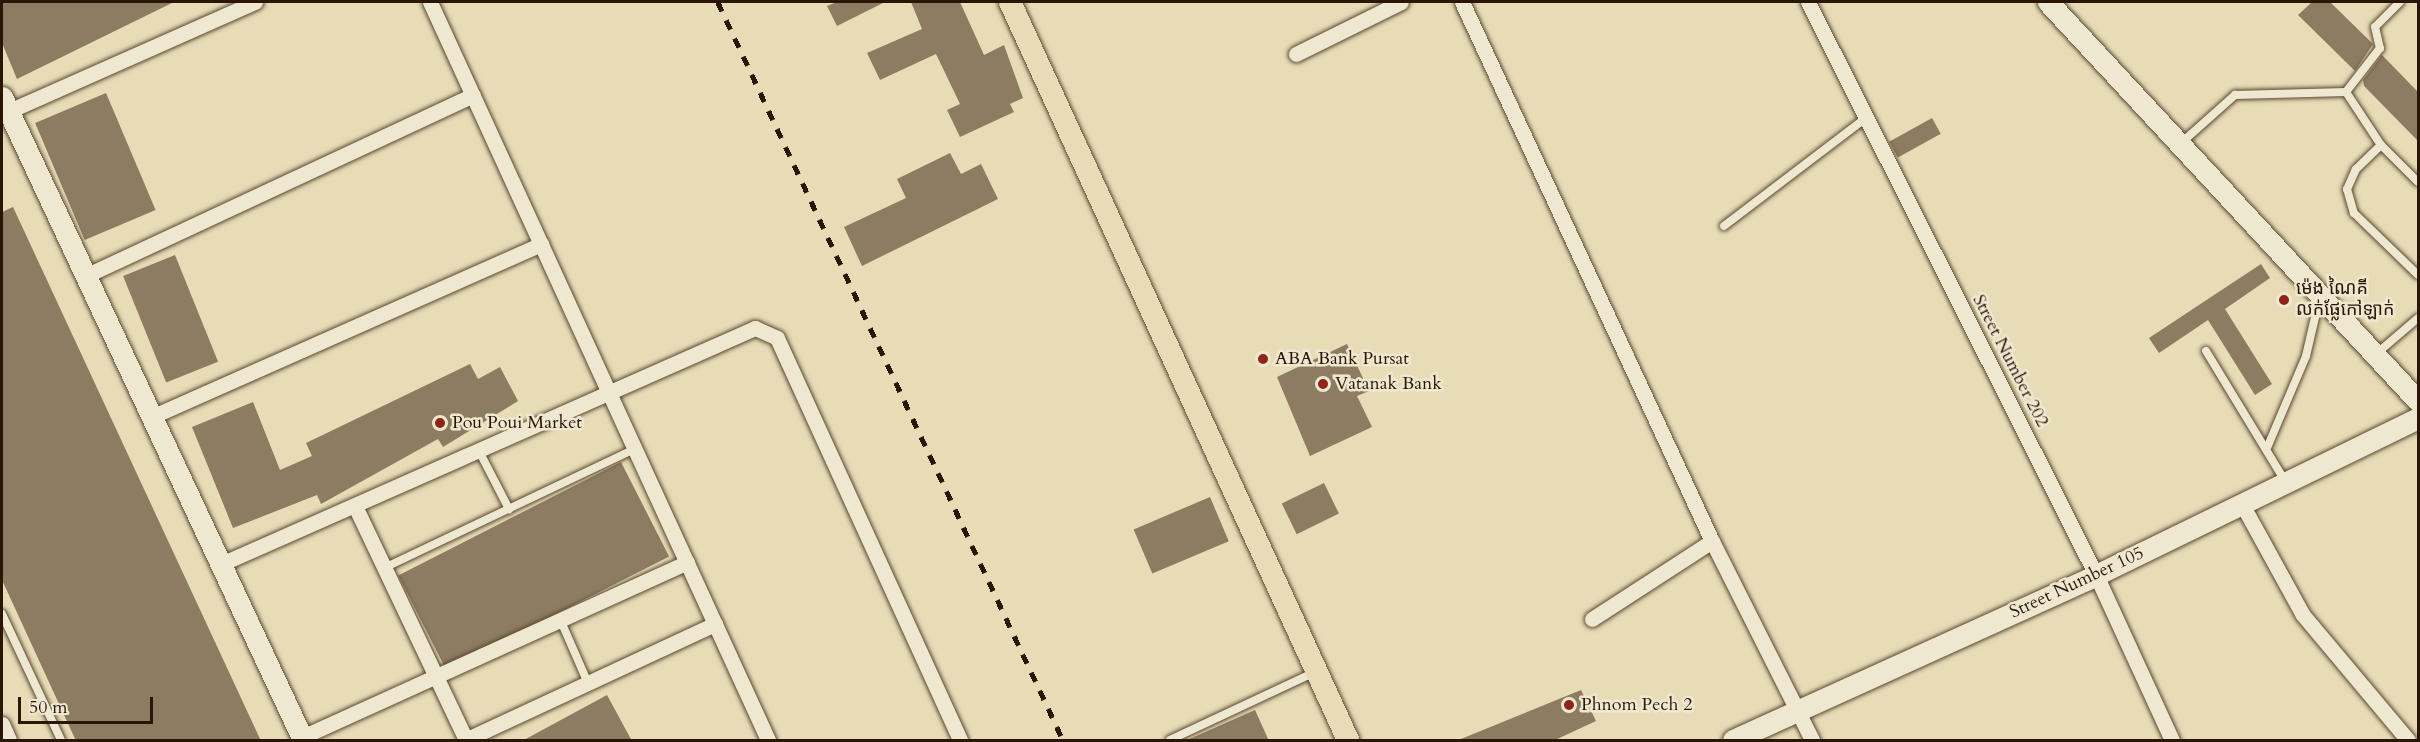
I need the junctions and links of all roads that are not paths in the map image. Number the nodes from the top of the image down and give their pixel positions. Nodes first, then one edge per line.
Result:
1 (255, 2) edge
2 (430, 2) edge
3 (1010, 2) edge
4 (1401, 2) edge
5 (1465, 2) edge
6 (1808, 2) edge
7 (2048, 2) edge
8 (2400, 2) edge
9 (1296, 54) dead end
10 (2346, 92) junction
11 (473, 95) junction
12 (4, 108) edge
13 (1866, 118) junction
14 (2179, 144) junction
15 (2381, 145) junction
16 (2418, 182) edge
17 (1724, 226) dead end
18 (541, 244) junction
19 (2418, 274) edge
20 (85, 276) junction
21 (2320, 296) junction
22 (2418, 318) edge
23 (2206, 351) dead end
24 (2375, 355) junction
25 (608, 390) junction
26 (2418, 401) edge
27 (151, 417) junction
28 (2418, 418) edge
29 (2267, 448) junction
30 (478, 449) junction
31 (635, 449) junction
32 (2288, 485) junction
33 (355, 506) junction
34 (2243, 506) junction
35 (509, 509) junction
36 (1712, 542) junction
37 (687, 562) junction
38 (220, 564) junction
39 (384, 569) junction
40 (2096, 575) junction
41 (2, 614) edge
42 (560, 619) junction
43 (1592, 619) dead end
44 (715, 624) junction
45 (1316, 672) junction
46 (435, 676) junction
47 (588, 683) junction
48 (1797, 711) junction
49 (2, 724) edge
50 (303, 739) edge
51 (466, 740) edge
52 (9, 741) edge
53 (61, 741) edge
54 (768, 741) edge
55 (960, 741) edge
56 (1170, 741) edge
57 (1348, 741) edge
58 (1733, 741) edge
59 (1812, 741) edge
60 (2172, 741) edge
61 (2408, 741) edge

1 - 12 street
2 - 11 street
3 - 45 main road
4 - 9 street
5 - 36 street
6 - 13 street, Street Number 202
7 - 14 street
8 - 10 lane
10 - 14 lane
10 - 15 lane
11 - 18 street
11 - 20 street
12 - 20 street
13 - 17 lane
13 - 40 street, Street Number 202
14 - 21 street
15 - 16 lane
15 - 19 lane
18 - 25 street
18 - 27 street
20 - 27 street
21 - 24 street
21 - 29 lane
22 - 24 lane
23 - 29 lane
24 - 26 street
25 - 30 street
25 - 31 street
25 - 55 street
27 - 38 street
28 - 32 street, Street Number 105
29 - 32 lane
30 - 33 street
30 - 35 lane
31 - 35 lane
31 - 37 street
32 - 34 street, Street Number 105
33 - 38 street
33 - 39 street
34 - 40 street, Street Number 105
34 - 61 street
35 - 39 lane
36 - 43 street
36 - 48 street
37 - 42 street
37 - 44 street
38 - 50 street
39 - 46 street
40 - 48 street, Street Number 105
40 - 60 street, Street Number 202
41 - 53 lane
42 - 46 street
42 - 47 lane
44 - 47 street
44 - 54 street
45 - 56 lane
45 - 57 main road
46 - 50 street
46 - 51 street
47 - 51 street
48 - 58 street, Street Number 105
48 - 59 street
49 - 52 street

